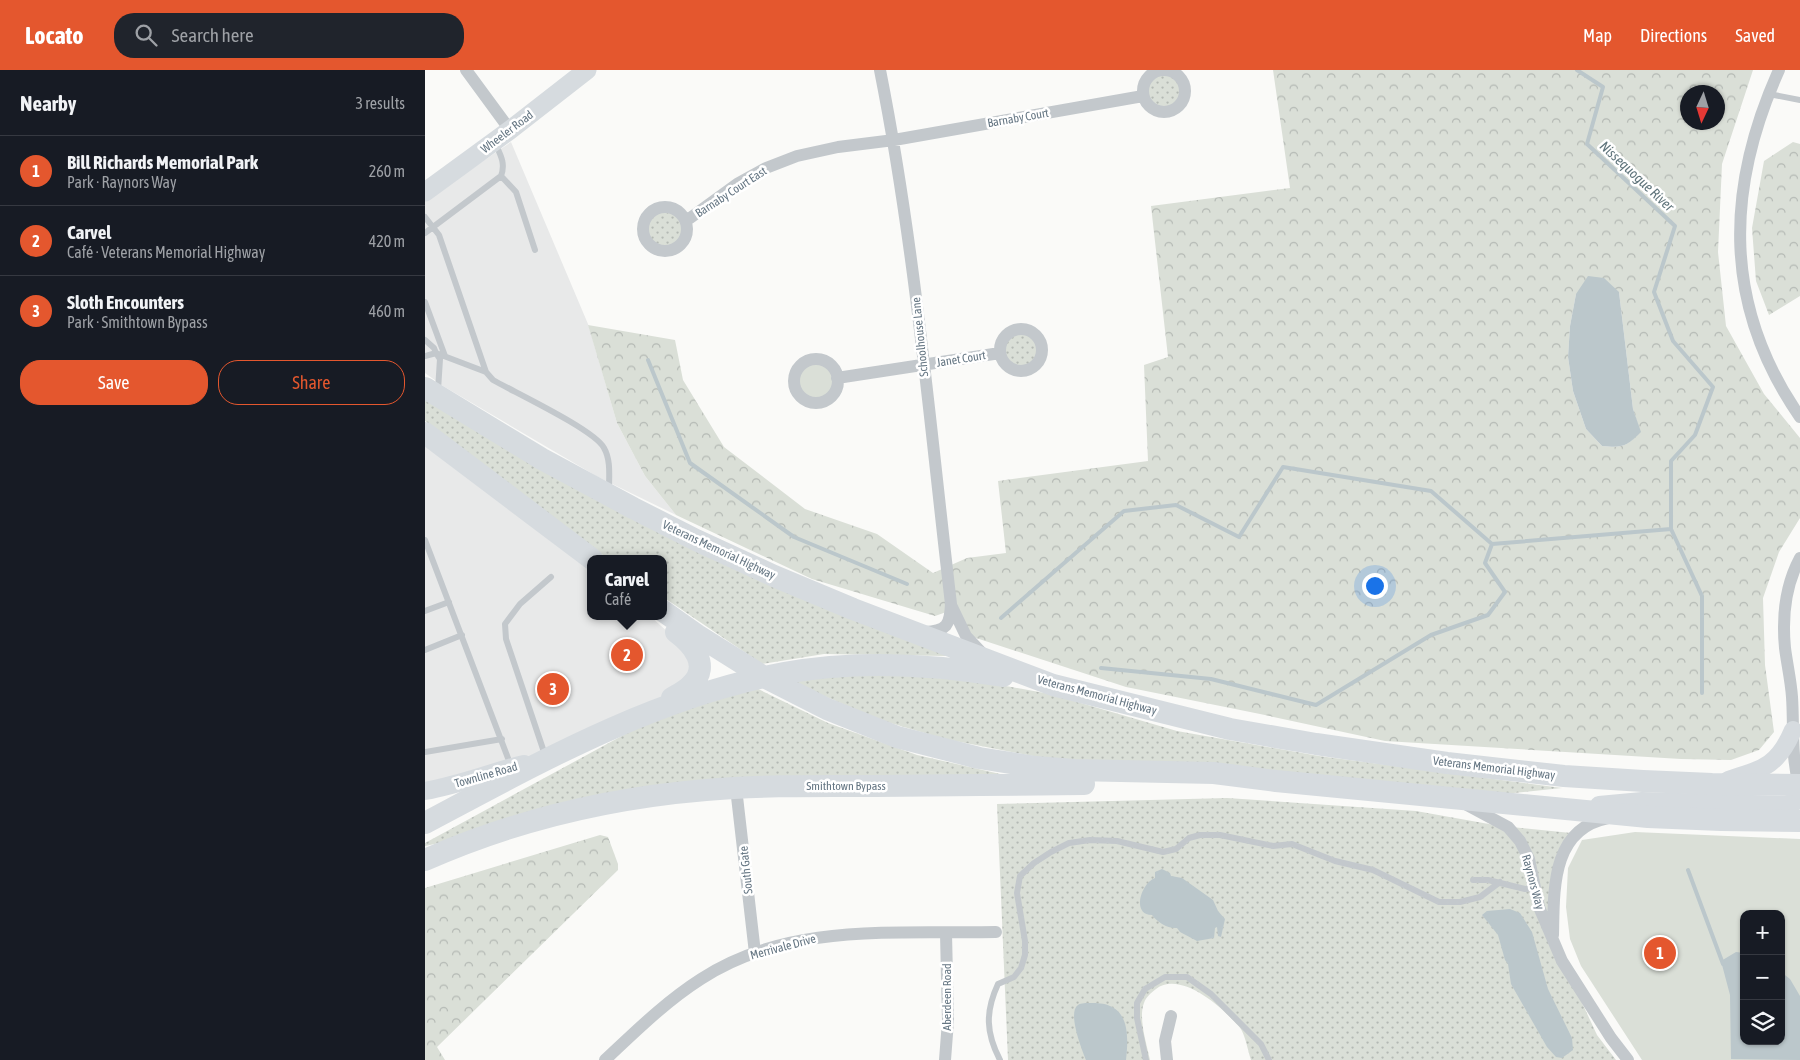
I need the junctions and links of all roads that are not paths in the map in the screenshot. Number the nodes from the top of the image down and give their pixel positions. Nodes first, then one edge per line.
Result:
1 (467, 70) edge
2 (587, 70) edge
3 (880, 70) edge
4 (1779, 70) edge
5 (1769, 94) junction
6 (1143, 96) dead end
7 (1800, 100) edge
8 (510, 130) junction
9 (894, 140) junction
10 (494, 142) junction
11 (501, 176) junction
12 (426, 191) edge
13 (425, 217) edge
14 (686, 221) dead end
15 (433, 228) junction
16 (425, 233) edge
17 (535, 250) dead end
18 (425, 302) edge
19 (425, 340) edge
20 (436, 353) junction
21 (999, 353) dead end
22 (425, 356) edge
23 (445, 356) junction
24 (923, 366) junction
25 (486, 372) junction
26 (837, 378) dead end
27 (431, 392) edge
28 (1800, 417) edge
29 (427, 435) edge
30 (609, 496) junction
31 (425, 540) edge
32 (587, 555) edge
33 (1800, 558) edge
34 (551, 577) dead end
35 (449, 602) junction
36 (951, 604) junction
37 (425, 611) edge
38 (667, 614) edge
39 (660, 620) edge
40 (910, 631) junction
41 (462, 635) junction
42 (425, 650) edge
43 (988, 661) junction
44 (764, 677) junction
45 (1053, 685) junction
46 (646, 714) junction
47 (1793, 730) junction
48 (502, 739) junction
49 (425, 752) edge
50 (547, 759) junction
51 (512, 767) junction
52 (1276, 781) junction
53 (1712, 784) junction
54 (736, 788) junction
55 (1800, 790) edge
56 (425, 791) edge
57 (1455, 798) junction
58 (1559, 809) junction
59 (1627, 815) junction
60 (1800, 821) edge
61 (425, 823) edge
62 (429, 857) edge
63 (1473, 880) dead end
64 (1500, 882) junction
65 (1535, 888) junction
66 (996, 932) dead end
67 (946, 933) junction
68 (1552, 940) junction
69 (755, 953) junction
70 (1171, 1016) dead end
71 (605, 1060) edge
72 (945, 1060) edge
73 (1000, 1060) edge
74 (1145, 1060) edge
75 (1167, 1060) edge
76 (1269, 1060) edge
77 (1628, 1060) edge

1 - 8 street
2 - 8 main road, Wheeler Road
3 - 9 street, Schoolhouse Lane
4 - 5 street
5 - 7 lane
5 - 28 street
6 - 9 street, Barnaby Court
8 - 10 main road, Wheeler Road
9 - 14 street, Barnaby Court East
9 - 24 street, Schoolhouse Lane
10 - 11 lane
10 - 12 main road, Wheeler Road
11 - 15 lane
11 - 17 lane
13 - 15 lane
15 - 16 lane
15 - 25 lane
18 - 23 lane
19 - 20 lane
20 - 22 lane
20 - 23 lane
20 - 27 lane
21 - 24 street, Janet Court
23 - 25 lane
24 - 26 street, Janet Court
24 - 36 street, Schoolhouse Lane
25 - 30 lane
27 - 30 highway, Veterans Memorial Highway
29 - 32 highway
30 - 40 highway, Veterans Memorial Highway
31 - 35 lane
33 - 47 street
34 - 50 lane
35 - 37 lane
35 - 41 lane
36 - 40 street, Schoolhouse Lane
36 - 43 street, Schoolhouse Lane
38 - 44 highway
39 - 46 highway
40 - 43 highway, Veterans Memorial Highway
41 - 42 lane
41 - 48 lane
43 - 45 highway, Veterans Memorial Highway
44 - 45 highway
44 - 46 highway
44 - 52 highway
45 - 53 highway, Veterans Memorial Highway
46 - 50 highway
47 - 53 street
47 - 55 street
48 - 49 lane
48 - 51 lane
50 - 51 street, Townline Road
50 - 61 highway
51 - 56 street, Townline Road
52 - 54 highway, Smithtown Bypass
52 - 57 highway
53 - 55 highway, Veterans Memorial Highway
54 - 62 highway, Smithtown Bypass
54 - 69 street, South Gate
55 - 58 street
57 - 58 highway
57 - 65 street, Raynors Way
58 - 59 highway
59 - 60 highway
59 - 68 street, Raynors Way
63 - 64 lane
64 - 65 lane
64 - 73 lane
65 - 68 street, Raynors Way
66 - 67 street, Merrivale Drive
67 - 69 street, Merrivale Drive
67 - 72 street, Aberdeen Road
68 - 77 street, Raynors Way
69 - 71 street, Merrivale Drive
70 - 75 street
74 - 76 lane

